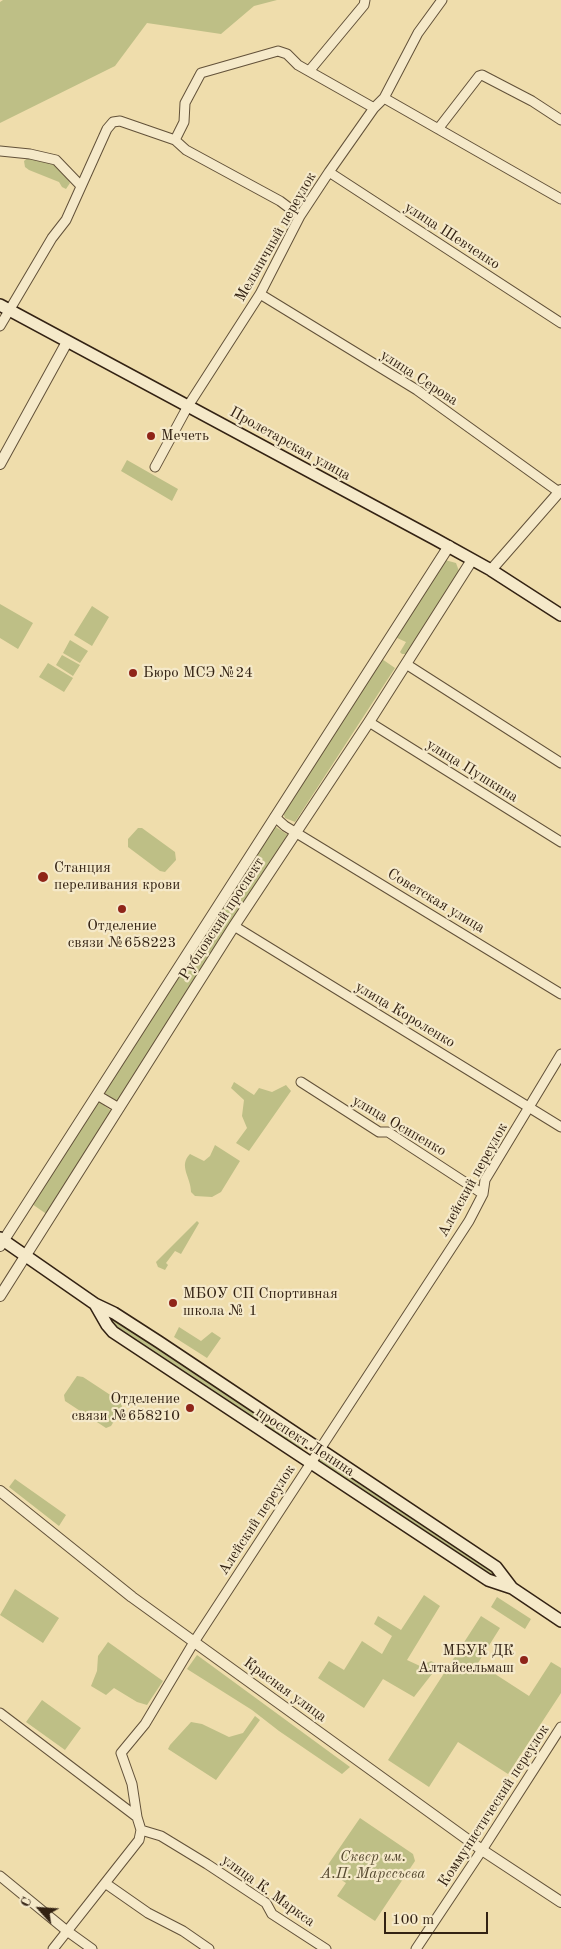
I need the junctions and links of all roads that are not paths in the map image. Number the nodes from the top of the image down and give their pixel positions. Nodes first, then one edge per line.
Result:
1 (365, 0) edge
2 (442, 0) edge
3 (310, 70) junction
4 (384, 98) junction
5 (374, 108) junction
6 (561, 120) edge
7 (438, 129) junction
8 (175, 140) junction
9 (0, 151) edge
10 (329, 172) junction
11 (81, 186) junction
12 (561, 199) edge
13 (300, 216) junction
14 (260, 294) junction
15 (4, 308) edge
16 (561, 323) edge
17 (0, 326) edge
18 (67, 342) junction
19 (188, 406) junction
20 (0, 464) edge
21 (155, 466) dead end
22 (560, 491) edge
23 (449, 546) junction
24 (472, 560) junction
25 (491, 570) junction
26 (561, 616) edge
27 (406, 664) junction
28 (369, 722) junction
29 (561, 763) edge
30 (275, 817) junction
31 (296, 832) junction
32 (561, 842) edge
33 (234, 926) junction
34 (561, 994) edge
35 (561, 1054) edge
36 (301, 1082) dead end
37 (97, 1095) junction
38 (530, 1107) junction
39 (119, 1108) junction
40 (561, 1126) edge
41 (483, 1194) junction
42 (1, 1242) edge
43 (26, 1256) junction
44 (0, 1296) edge
45 (95, 1304) junction
46 (114, 1313) junction
47 (107, 1324) junction
48 (320, 1450) junction
49 (311, 1463) junction
50 (0, 1491) edge
51 (499, 1570) junction
52 (491, 1581) junction
53 (512, 1588) junction
54 (561, 1620) edge
55 (194, 1642) junction
56 (0, 1713) edge
57 (561, 1727) edge
58 (137, 1816) junction
59 (141, 1830) junction
60 (482, 1850) junction
61 (0, 1876) edge
62 (105, 1884) junction
63 (561, 1902) edge
64 (67, 1931) junction
65 (53, 1949) edge
66 (92, 1949) edge
67 (209, 1949) edge
68 (326, 1949) edge
69 (416, 1949) edge

1 - 3 street
2 - 4 street, Мельничный переулок
3 - 5 street
3 - 8 street
4 - 5 street, Мельничный переулок
4 - 7 street
5 - 10 street, Мельничный переулок
6 - 7 street
7 - 12 street
8 - 11 street
8 - 13 street
9 - 11 street
10 - 13 street, Мельничный переулок
10 - 16 street, улица Шевченко
11 - 15 street
13 - 14 street, Мельничный переулок
14 - 19 street, Мельничный переулок
14 - 22 street, улица Серова
15 - 17 street
15 - 18 main road, Пролетарская улица
18 - 19 main road, Пролетарская улица
18 - 20 street
19 - 21 street, Мельничный переулок
19 - 23 main road, Пролетарская улица
22 - 25 street
23 - 24 main road, Пролетарская улица
23 - 30 street, Рубцовский проспект
24 - 25 main road, Пролетарская улица
24 - 27 street, Рубцовский проспект
25 - 26 main road, Пролетарская улица
27 - 28 street, Рубцовский проспект
27 - 29 street
28 - 31 street, Рубцовский проспект
28 - 32 street, улица Пушкина
30 - 31 street, Советская улица
30 - 37 street, Рубцовский проспект
31 - 33 street, Рубцовский проспект
31 - 34 street, Советская улица
33 - 38 street, улица Короленко
33 - 39 street, Рубцовский проспект
35 - 38 street, Алейский переулок
36 - 41 street, улица Осипенко
37 - 39 street
37 - 42 street, Рубцовский проспект
38 - 40 street, улица Короленко
38 - 41 street, Алейский переулок
39 - 43 street, Рубцовский проспект
41 - 48 street, Алейский переулок
42 - 43 main road, проспект Ленина
43 - 44 street, Рубцовский проспект
43 - 45 main road, проспект Ленина
45 - 46 main road, проспект Ленина
45 - 47 main road, проспект Ленина
46 - 47 main road
46 - 48 main road, проспект Ленина
47 - 49 main road, проспект Ленина
48 - 49 street, Алейский переулок
48 - 51 main road, проспект Ленина
49 - 52 main road, проспект Ленина
49 - 55 street, Алейский переулок
50 - 55 street, Красная улица
51 - 52 main road
51 - 53 main road, проспект Ленина
52 - 53 main road, проспект Ленина
53 - 54 main road, проспект Ленина
55 - 58 street, Алейский переулок
55 - 60 street, Красная улица
56 - 58 street
57 - 60 street, Коммунистический переулок
58 - 59 street, Алейский переулок
59 - 62 street
59 - 68 street, улица К. Маркса
60 - 63 street, Красная улица
60 - 69 street, Коммунистический переулок
61 - 64 street
62 - 64 street
62 - 67 street
64 - 65 street
64 - 66 street

